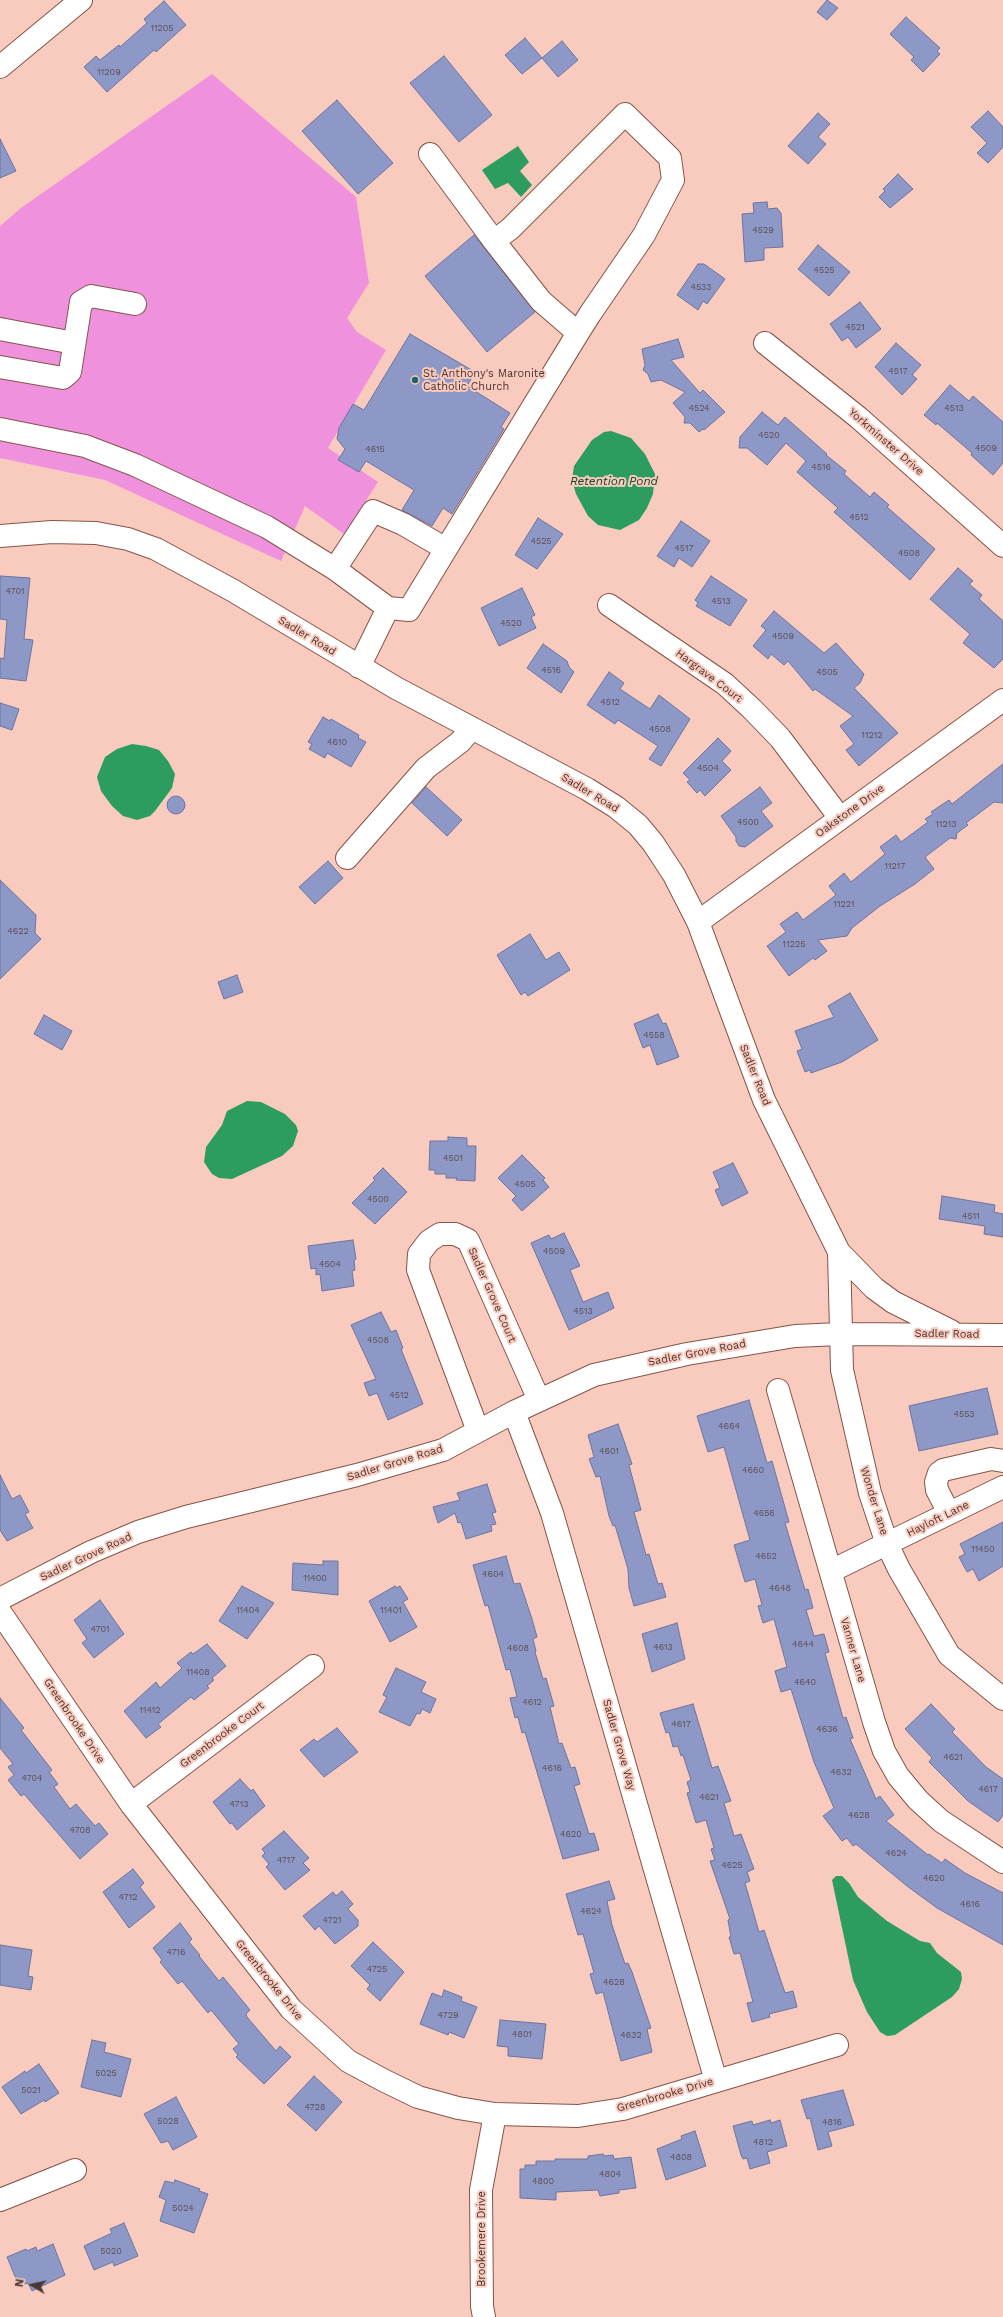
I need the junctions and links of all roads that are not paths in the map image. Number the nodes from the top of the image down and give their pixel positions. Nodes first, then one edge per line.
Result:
1 (81, 0) edge
2 (0, 67) edge
3 (430, 154) dead end
4 (494, 241) junction
5 (136, 304) dead end
6 (0, 330) edge
7 (578, 333) junction
8 (74, 343) junction
9 (765, 343) dead end
10 (0, 367) edge
11 (0, 429) edge
12 (0, 536) edge
13 (1003, 546) edge
14 (446, 549) junction
15 (335, 569) junction
16 (609, 605) dead end
17 (388, 608) junction
18 (359, 667) junction
19 (1003, 700) edge
20 (472, 728) junction
21 (840, 818) junction
22 (347, 858) dead end
23 (698, 922) junction
24 (838, 1252) junction
25 (840, 1334) junction
26 (956, 1334) junction
27 (1003, 1335) edge
28 (778, 1390) dead end
29 (538, 1400) junction
30 (514, 1412) junction
31 (478, 1431) junction
32 (1003, 1461) edge
33 (1003, 1487) edge
34 (949, 1513) junction
35 (887, 1544) junction
36 (831, 1571) junction
37 (0, 1600) edge
38 (0, 1612) edge
39 (313, 1666) dead end
40 (1003, 1699) edge
41 (131, 1804) junction
42 (1003, 1862) edge
43 (837, 2045) dead end
44 (716, 2080) junction
45 (495, 2114) junction
46 (76, 2170) dead end
47 (0, 2200) edge
48 (484, 2317) edge

1 - 2 street
3 - 4 street
4 - 7 street
4 - 7 street
5 - 8 street
6 - 8 street
7 - 14 street
8 - 10 street
9 - 13 street, Yorkminster Drive
11 - 15 street
12 - 18 street, Sadler Road
14 - 15 street
14 - 17 street
15 - 17 street
16 - 21 street, Hargrave Court
17 - 18 street
18 - 20 street, Sadler Road
19 - 21 street, Oakstone Drive
20 - 22 street
20 - 23 street, Sadler Road
21 - 23 street, Oakstone Drive
23 - 24 street, Sadler Road
24 - 25 street, Sadler Road
24 - 26 street
25 - 26 street, Sadler Road
25 - 29 street, Sadler Grove Road
25 - 35 street, Wonder Lane
26 - 27 street, Sadler Road
28 - 36 street, Vanner Lane
29 - 30 street, Sadler Grove Road
29 - 31 street, Sadler Grove Court
30 - 31 street, Sadler Grove Road
30 - 44 street, Sadler Grove Way
31 - 37 street, Sadler Grove Road
32 - 34 street
33 - 34 street, Hayloft Lane
34 - 35 street, Hayloft Lane
35 - 36 street, Hayloft Lane
35 - 40 street, Wonder Lane
36 - 42 street, Vanner Lane
38 - 41 street, Greenbrooke Drive
39 - 41 street, Greenbrooke Court
41 - 45 street, Greenbrooke Drive
43 - 44 street, Greenbrooke Drive
44 - 45 street, Greenbrooke Drive
45 - 48 street, Brookemere Drive
46 - 47 street

